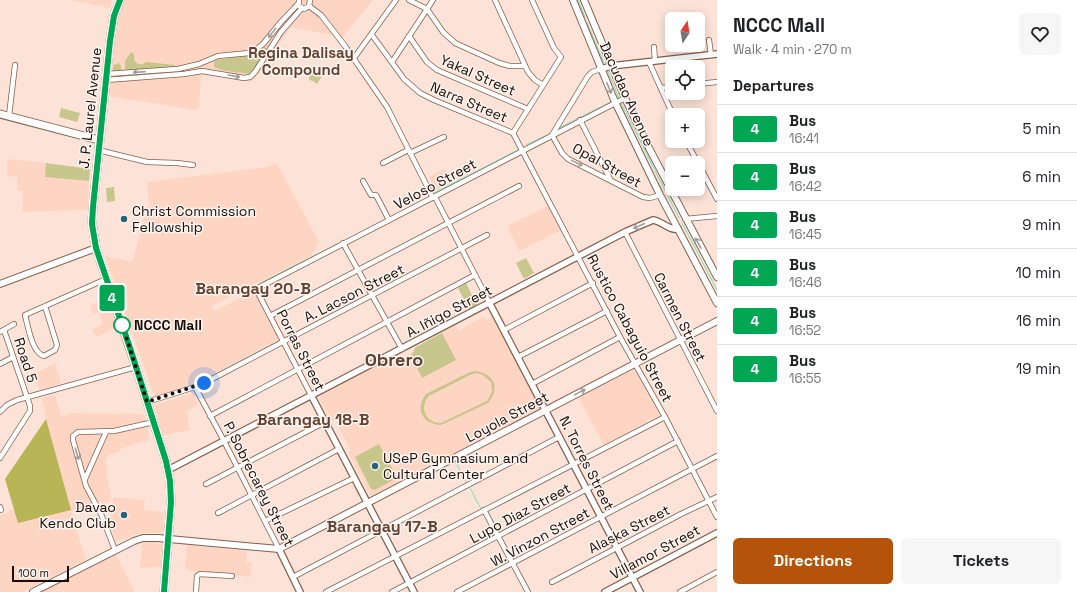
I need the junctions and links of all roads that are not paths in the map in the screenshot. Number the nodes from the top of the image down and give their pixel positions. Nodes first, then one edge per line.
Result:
1 (120, 0) edge
2 (310, 0) edge
3 (396, 0) edge
4 (409, 0) edge
5 (433, 0) edge
6 (495, 0) edge
7 (532, 0) edge
8 (573, 0) edge
9 (584, 0) edge
10 (298, 2) edge
11 (309, 6) junction
12 (302, 8) junction
13 (427, 9) junction
14 (590, 16) junction
15 (581, 20) junction
16 (372, 34) junction
17 (408, 36) junction
18 (709, 40) dead end
19 (263, 44) junction
20 (654, 47) dead end
21 (270, 49) junction
22 (714, 55) edge
23 (354, 58) junction
24 (392, 62) junction
25 (652, 62) junction
26 (15, 65) dead end
27 (525, 66) junction
28 (611, 66) junction
29 (601, 69) junction
30 (107, 77) junction
31 (717, 82) edge
32 (705, 83) edge
33 (544, 85) junction
34 (661, 88) junction
35 (665, 88) edge
36 (625, 98) junction
37 (616, 102) junction
38 (670, 108) edge
39 (528, 109) junction
40 (0, 114) edge
41 (9, 116) junction
42 (580, 120) junction
43 (513, 133) junction
44 (552, 135) junction
45 (444, 137) dead end
46 (99, 140) junction
47 (98, 150) junction
48 (522, 150) junction
49 (409, 152) junction
50 (382, 163) dead end
51 (193, 165) dead end
52 (705, 174) edge
53 (610, 180) junction
54 (363, 181) dead end
55 (519, 186) dead end
56 (714, 189) edge
57 (660, 195) junction
58 (434, 197) junction
59 (717, 198) edge
60 (717, 216) edge
61 (686, 219) junction
62 (389, 220) junction
63 (448, 223) junction
64 (678, 229) junction
65 (625, 232) junction
66 (487, 235) dead end
67 (344, 244) junction
68 (96, 248) junction
69 (461, 249) junction
70 (579, 256) junction
71 (358, 270) junction
72 (475, 275) junction
73 (717, 277) edge
74 (106, 279) junction
75 (592, 283) junction
76 (0, 284) edge
77 (256, 289) joint
78 (372, 296) junction
79 (717, 303) edge
80 (490, 304) junction
81 (45, 306) junction
82 (607, 311) junction
83 (270, 316) junction
84 (717, 321) edge
85 (386, 322) junction
86 (14, 324) dead end
87 (504, 330) junction
88 (2, 331) edge
89 (620, 337) junction
90 (680, 341) junction
91 (283, 342) junction
92 (402, 350) junction
93 (13, 357) junction
94 (518, 357) junction
95 (0, 364) edge
96 (635, 364) junction
97 (136, 367) junction
98 (297, 369) junction
99 (532, 384) junction
100 (194, 387) junction
101 (311, 395) junction
102 (27, 398) junction
103 (147, 402) junction
104 (546, 410) junction
105 (717, 411) edge
106 (0, 412) edge
107 (210, 416) junction
108 (665, 417) junction
109 (154, 422) junction
110 (325, 422) junction
111 (106, 432) junction
112 (559, 437) junction
113 (224, 441) junction
114 (678, 441) junction
115 (339, 449) junction
116 (717, 456) edge
117 (0, 458) edge
118 (573, 464) junction
119 (238, 468) junction
120 (692, 469) junction
121 (168, 470) junction
122 (354, 478) junction
123 (84, 479) junction
124 (206, 484) dead end
125 (587, 489) junction
126 (252, 495) junction
127 (717, 497) edge
128 (709, 502) junction
129 (367, 504) junction
130 (484, 510) junction
131 (218, 513) dead end
132 (601, 517) junction
133 (717, 517) edge
134 (266, 521) junction
135 (381, 530) junction
136 (717, 533) edge
137 (498, 537) junction
138 (168, 540) junction
139 (617, 548) junction
140 (279, 549) junction
141 (115, 550) junction
142 (395, 557) junction
143 (512, 564) junction
144 (717, 572) edge
145 (232, 576) dead end
146 (293, 577) junction
147 (633, 577) junction
148 (552, 582) dead end
149 (409, 583) junction
150 (33, 592) edge
151 (164, 592) edge
152 (196, 592) edge
153 (300, 592) edge
154 (326, 592) edge
155 (392, 592) edge
156 (414, 592) edge
157 (457, 592) edge
158 (528, 592) edge
159 (605, 592) edge
160 (640, 592) edge
161 (680, 592) edge

1 - 30 main road, J. P. Laurel Avenue
2 - 11 street
3 - 16 street
4 - 13 street
5 - 13 street
6 - 27 street
7 - 33 street
8 - 15 main road, Dacudao Avenue
9 - 14 main road, Dacudao Avenue
10 - 12 street
10 -> 19 street
11 - 12 street
11 - 23 street, N. Torres Street
12 - 21 street
13 - 17 street
13 - 27 street
14 - 15 main road
14 - 28 main road, Dacudao Avenue
15 - 29 main road, Dacudao Avenue
16 - 23 street
16 - 24 street, Narra Street
17 - 24 street
17 - 39 street, Yakal Street
18 - 22 street
19 - 21 street
19 -> 30 street
20 - 25 street
30 -> 21 street
22 - 25 street
23 - 49 street, N. Torres Street
24 - 43 street, Narra Street
25 - 28 street
25 - 34 street
26 - 41 street
27 - 33 street
28 - 29 street
28 - 36 main road, Dacudao Avenue
29 -> 37 main road, Dacudao Avenue
29 - 44 street
30 - 46 main road, J. P. Laurel Avenue
31 - 32 street
33 - 39 street
34 - 35 street
34 - 38 street
36 - 37 street, Veloso Street
36 - 61 main road, Dacudao Avenue
37 - 42 street, Veloso Street
37 - 57 main road, Dacudao Avenue
39 - 43 street
40 - 41 main road
41 - 46 main road
42 - 44 street, Veloso Street
42 - 53 street
43 - 48 street, Rustico Cabaguio Street
44 - 48 street, Veloso Street
44 -> 53 street, Opal Street
45 - 49 street
46 - 47 main road, J. P. Laurel Avenue
47 - 51 street
47 - 68 main road, J. P. Laurel Avenue
48 - 58 street, Veloso Street
48 - 70 street, Rustico Cabaguio Street
49 - 50 street
49 - 58 street, N. Torres Street
52 - 56 street
53 - 57 street, Opal Street
54 - 62 street
55 - 63 street
56 - 59 street
57 - 64 main road, Dacudao Avenue
58 - 62 street, Veloso Street
58 - 63 street, N. Torres Street
60 - 61 street
73 -> 61 main road, Dacudao Avenue
62 - 67 street, Veloso Street
63 - 69 street, N. Torres Street
63 - 71 street
64 -> 65 street, A. Iñigo Street
64 - 79 main road, Dacudao Avenue
65 - 70 street, A. Iñigo Street
65 - 90 street, Carmen Street
66 - 69 street, A. Lacson Street
67 - 71 street
67 - 77 street, Veloso Street
68 - 74 main road, J. P. Laurel Avenue
68 - 76 main road
69 - 72 street, N. Torres Street
69 - 78 street, A. Lacson Street
70 - 75 street, Rustico Cabaguio Street
70 - 80 street, A. Iñigo Street
71 - 78 street
71 - 83 street
72 - 80 street, N. Torres Street
72 - 85 street
74 - 81 street
74 - 97 main road, J. P. Laurel Avenue
75 - 82 street, Rustico Cabaguio Street
75 - 87 street
77 - 83 street, Porras Street
78 - 85 street
78 - 91 street, A. Lacson Street
80 - 87 street, N. Torres Street
80 - 92 street, A. Iñigo Street
81 - 81 street
82 - 89 street, Rustico Cabaguio Street
82 - 94 street
83 - 91 street, Porras Street
84 - 90 main road, Loyola Street
85 - 92 street
85 - 98 street
86 - 88 street
87 - 94 street, N. Torres Street
88 - 93 street, Road 5
89 - 96 street, Rustico Cabaguio Street
89 - 99 street
90 - 96 main road, Loyola Street
90 - 105 street, Carmen Street
91 - 98 street, Porras Street
91 - 100 street, A. Lacson Street
92 - 101 street, A. Iñigo Street
93 - 95 street
93 - 102 street, Road 5
94 - 99 street, N. Torres Street
104 -> 96 main road, Loyola Street
96 - 108 street, Rustico Cabaguio Street
97 - 102 street
97 - 103 main road, J. P. Laurel Avenue
98 - 101 street, Porras Street
98 - 107 street
99 - 104 street, N. Torres Street
100 - 103 street, A. Lacson Street
100 - 107 street, P. Sobrecarey Street
101 - 110 street, Porras Street
101 - 113 street, A. Iñigo Street
102 - 106 street
102 - 117 street, Road 5
103 - 109 main road, J. P. Laurel Avenue
104 - 112 street, N. Torres Street
104 - 129 main road, Loyola Street
107 - 113 street, P. Sobrecarey Street
108 - 114 street, Rustico Cabaguio Street
108 - 118 street
109 - 111 street
109 - 121 main road, J. P. Laurel Avenue
110 - 115 street, Porras Street
110 - 119 street
111 - 123 street
111 -> 123 street
112 - 118 street, N. Torres Street
112 - 135 street
113 - 119 street, P. Sobrecarey Street
113 - 121 street, A. Iñigo Street
114 - 120 street, Rustico Cabaguio Street
114 - 125 street, Lupo Diaz Street
115 - 122 street, Porras Street
115 - 126 street
116 - 120 street, W. Vinzon Street
118 - 125 street, N. Torres Street
118 - 130 street
119 - 124 street
119 - 126 street, P. Sobrecarey Street
120 - 128 street, Rustico Cabaguio Street
120 - 132 street, W. Vinzon Street
121 - 138 main road, J. P. Laurel Avenue
122 - 129 street, Porras Street
122 - 134 street
123 - 141 street
125 - 132 street, N. Torres Street
125 - 137 street, Lupo Diaz Street
126 - 131 street
126 - 134 street, P. Sobrecarey Street
127 - 128 street, Alaska Street
128 - 133 street, Rustico Cabaguio Street
128 - 139 street, Alaska Street
129 - 135 street, Porras Street
129 - 140 main road, Loyola Street
130 - 137 street
130 - 142 street
132 - 139 street, N. Torres Street
132 - 143 street, W. Vinzon Street
134 - 140 street, P. Sobrecarey Street
135 - 142 street, Porras Street
135 - 146 street
136 - 147 street, Villamor Street
137 - 143 street
137 - 149 street, Lupo Diaz Street
138 - 140 main road
138 - 141 main road
138 - 151 main road, J. P. Laurel Avenue
139 - 147 street, N. Torres Street
139 - 148 street, Alaska Street
140 - 146 street, P. Sobrecarey Street
141 - 150 main road
142 - 149 street, Porras Street
142 - 154 street
143 - 157 street, W. Vinzon Street
143 - 158 street
144 - 161 street
145 - 152 street
146 - 153 street, P. Sobrecarey Street
147 - 159 street, Villamor Street
147 - 160 street, N. Torres Street
149 - 155 street, Lupo Diaz Street
149 - 156 street, Porras Street

